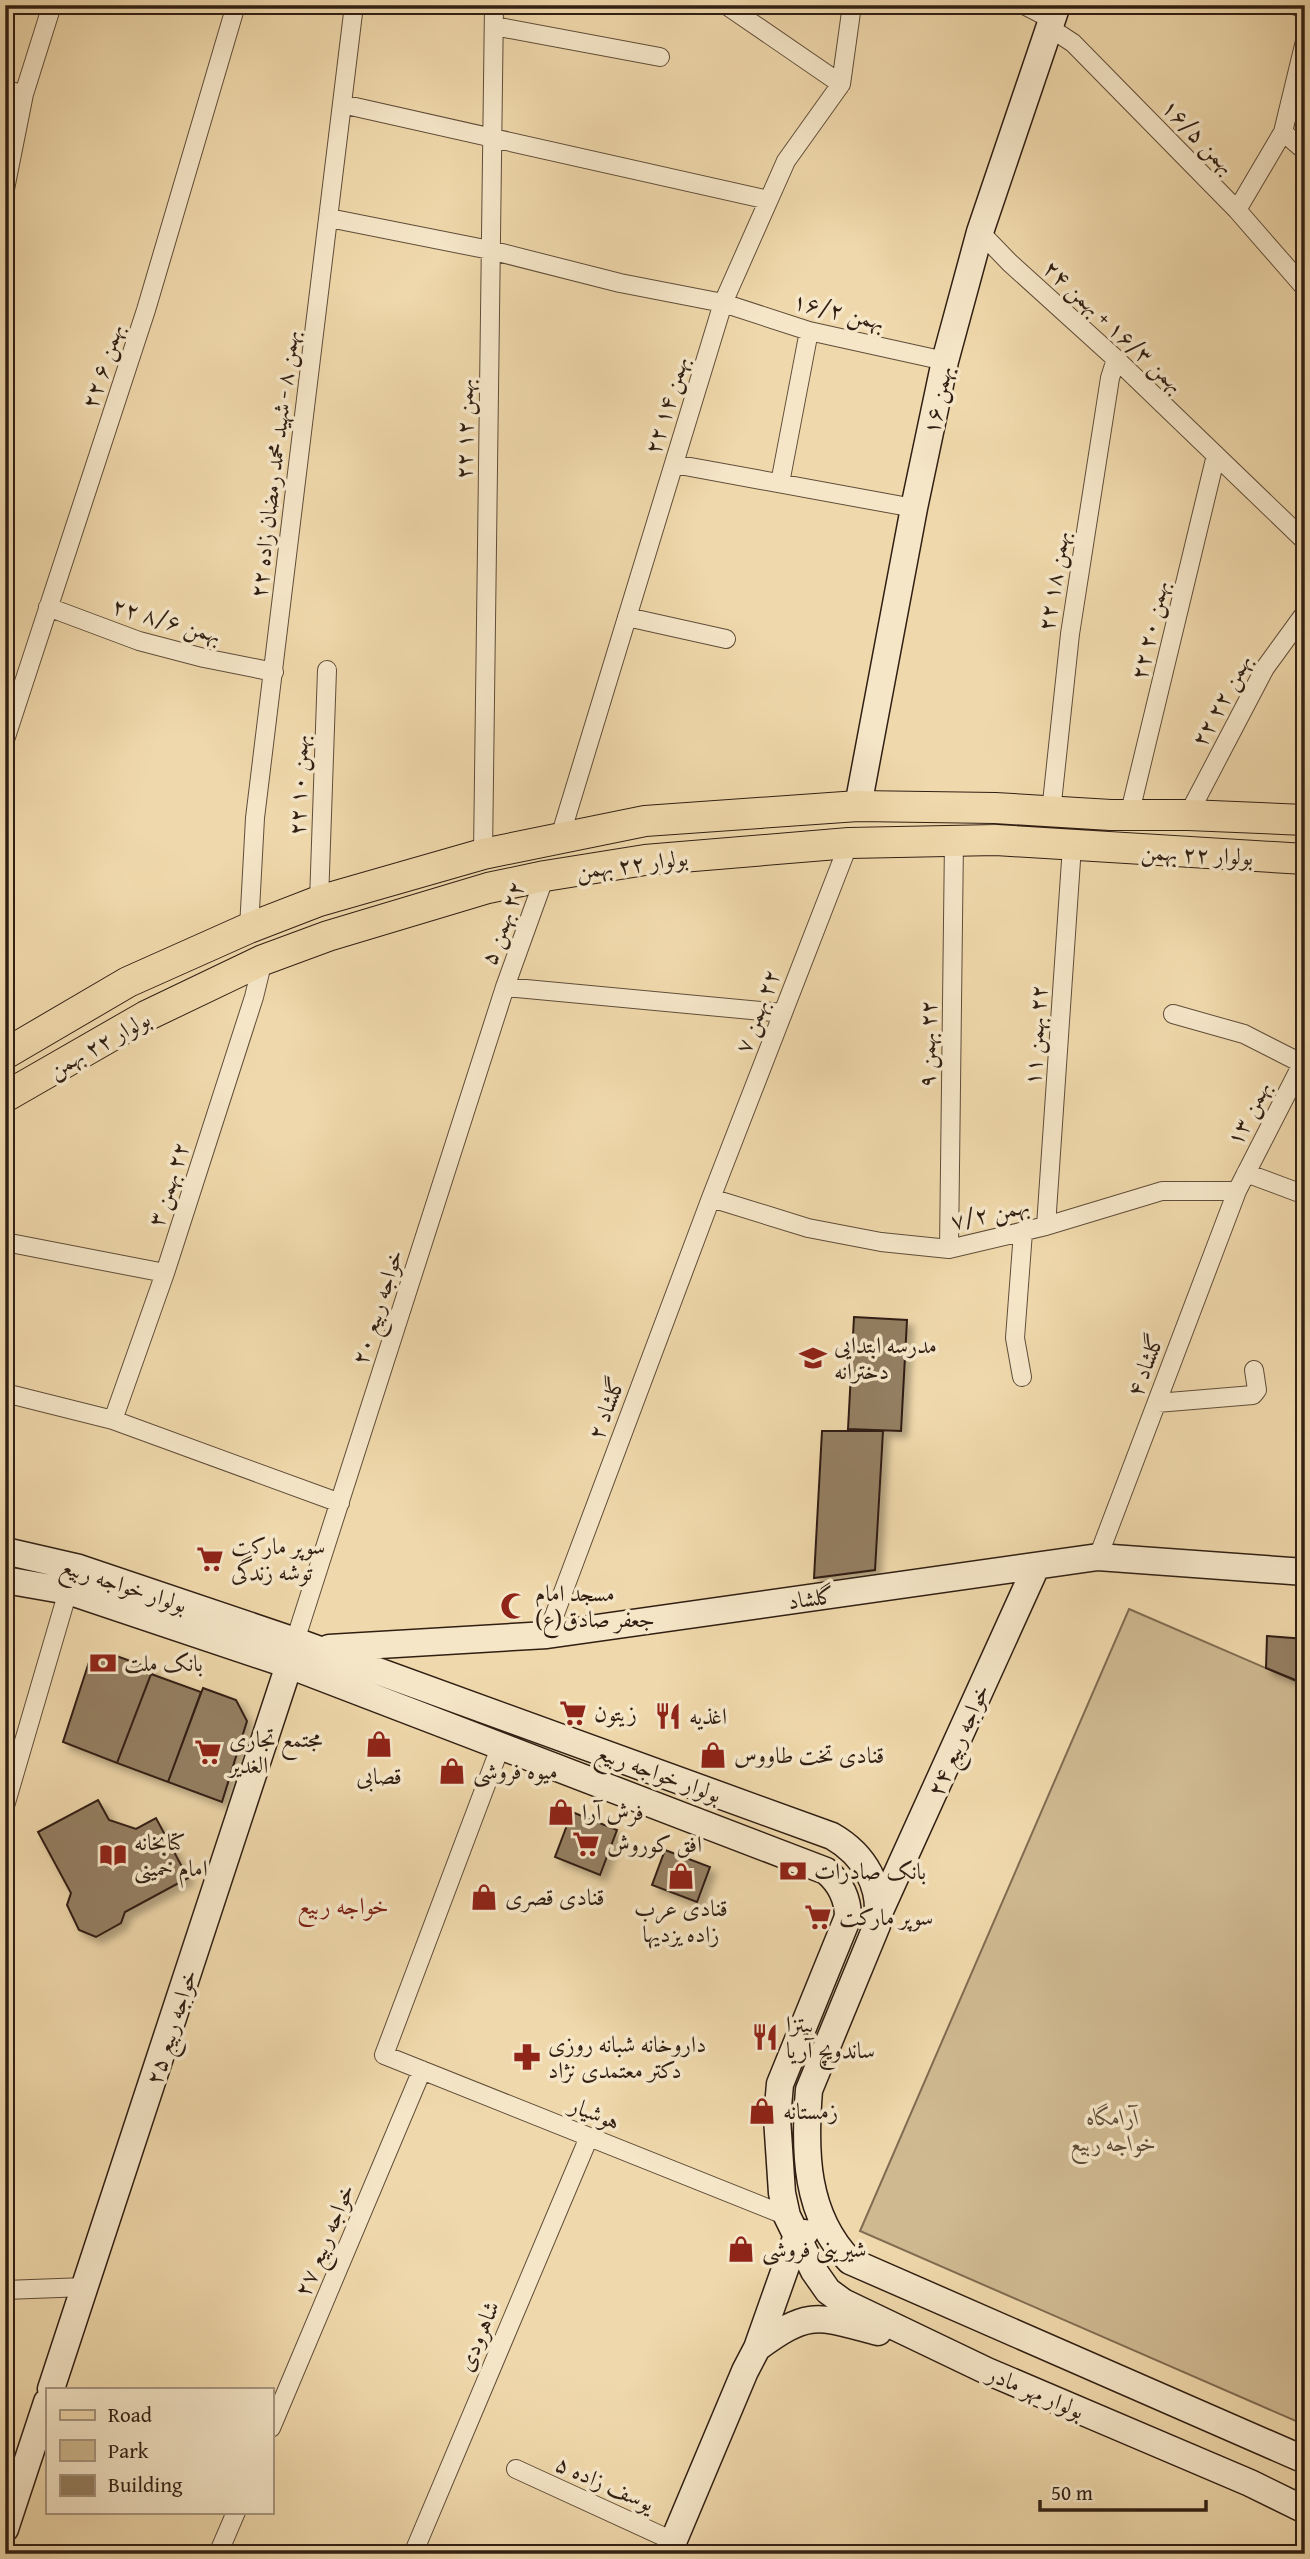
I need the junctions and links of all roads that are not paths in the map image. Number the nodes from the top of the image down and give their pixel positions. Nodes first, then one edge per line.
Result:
1 (52, 5) edge
2 (236, 5) edge
3 (354, 5) edge
4 (494, 5) edge
5 (726, 5) edge
6 (852, 5) edge
7 (1024, 5) edge
8 (1294, 5) edge
9 (1305, 9) edge
10 (1053, 18) edge
11 (494, 26) junction
12 (1305, 41) edge
13 (660, 57) dead end
14 (841, 84) junction
15 (5, 90) edge
16 (24, 94) junction
17 (342, 104) junction
18 (1283, 132) junction
19 (492, 137) junction
20 (1305, 151) edge
21 (5, 189) edge
22 (768, 200) junction
23 (1237, 210) junction
24 (329, 218) junction
25 (980, 232) junction
26 (490, 250) junction
27 (1305, 288) edge
28 (723, 303) junction
29 (809, 331) junction
30 (1116, 359) junction
31 (945, 361) junction
32 (1216, 455) junction
33 (674, 464) junction
34 (780, 483) junction
35 (914, 508) junction
36 (1305, 541) edge
37 (48, 607) junction
38 (1305, 613) edge
39 (627, 617) junction
40 (726, 639) dead end
41 (327, 670) dead end
42 (274, 672) junction
43 (5, 740) edge
44 (858, 806) junction
45 (1051, 811) junction
46 (1188, 815) junction
47 (1129, 816) junction
48 (1305, 820) edge
49 (560, 837) junction
50 (954, 840) junction
51 (849, 843) junction
52 (1072, 846) junction
53 (483, 854) junction
54 (1305, 859) edge
55 (545, 876) junction
56 (319, 901) junction
57 (249, 928) junction
58 (263, 960) junction
59 (505, 987) junction
60 (783, 1013) junction
61 (1172, 1014) dead end
62 (5, 1054) edge
63 (1303, 1060) edge
64 (5, 1097) edge
65 (1246, 1173) junction
66 (1237, 1191) junction
67 (1305, 1195) edge
68 (711, 1198) junction
69 (1046, 1226) junction
70 (1023, 1233) junction
71 (5, 1242) edge
72 (949, 1249) junction
73 (165, 1273) junction
74 (1254, 1370) dead end
75 (1022, 1377) dead end
76 (5, 1394) edge
77 (1157, 1403) junction
78 (113, 1420) junction
79 (340, 1503) junction
80 (5, 1551) edge
81 (1098, 1557) junction
82 (1037, 1567) junction
83 (1305, 1573) edge
84 (5, 1580) edge
85 (68, 1591) junction
86 (547, 1635) junction
87 (300, 1652) junction
88 (501, 1745) junction
89 (5, 1806) edge
90 (879, 1913) junction
91 (422, 2070) junction
92 (589, 2137) junction
93 (823, 2225) junction
94 (791, 2227) junction
95 (85, 2287) junction
96 (5, 2290) edge
97 (757, 2348) junction
98 (941, 2349) junction
99 (51, 2388) edge
100 (46, 2405) edge
101 (273, 2423) edge
102 (1266, 2443) junction
103 (1305, 2460) edge
104 (516, 2469) dead end
105 (1250, 2483) junction
106 (1305, 2510) edge
107 (235, 2514) edge
108 (5, 2529) edge
109 (670, 2547) edge
110 (218, 2554) edge
111 (413, 2554) edge

1 - 16 street
2 - 37 street, ۲۲ بهمن ۶
3 - 17 street, ۲۲ بهمن ۸ - شهید محمد رمضان زاده
4 - 11 street, ۲۲ بهمن ۱۲
5 - 14 street
6 - 14 street, ۲۲ بهمن ۱۴
7 - 10 street, بهمن ۱۶/۵
8 - 9 street
10 - 23 street, بهمن ۱۶/۵
10 - 25 street, بهمن ۱۶
11 - 13 street
11 - 19 street, ۲۲ بهمن ۱۲
12 - 18 street
14 - 22 street, ۲۲ بهمن ۱۴
15 - 16 street
16 - 21 street
17 - 19 street
17 - 24 street, ۲۲ بهمن ۸ - شهید محمد رمضان زاده
18 - 20 street
18 - 23 street
19 - 22 street
19 - 26 street, ۲۲ بهمن ۱۲
22 - 28 street, ۲۲ بهمن ۱۴
23 - 27 street, بهمن ۱۶/۵
24 - 26 street, بهمن ۱۶/۲
24 - 42 street, ۲۲ بهمن ۸ - شهید محمد رمضان زاده
25 - 30 street, بهمن ۱۶/۳ + بهمن ۲۴
25 - 31 street, بهمن ۱۶
26 - 28 street, بهمن ۱۶/۲
26 - 53 street, ۲۲ بهمن ۱۲
28 - 29 street, بهمن ۱۶/۲
28 - 33 street, ۲۲ بهمن ۱۴
29 - 31 street, بهمن ۱۶/۲
29 - 34 street
30 - 32 street, بهمن ۱۶/۳ + بهمن ۲۴
30 - 45 street, ۲۲ بهمن ۱۸
31 - 35 street, بهمن ۱۶
32 - 36 street, بهمن ۱۶/۳ + بهمن ۲۴
32 - 47 street, ۲۲ بهمن ۲۰
33 - 34 street
33 - 39 street, ۲۲ بهمن ۱۴
34 - 35 street
35 - 44 street, بهمن ۱۶
37 - 42 street, ۲۲ بهمن ۸/۶
37 - 43 street, ۲۲ بهمن ۶
38 - 46 street, ۲۲ بهمن ۲۲
39 - 40 street
39 - 49 street, ۲۲ بهمن ۱۴
41 - 56 street, ۲۲ بهمن ۱۰
42 - 57 street, ۲۲ بهمن ۸ - شهید محمد رمضان زاده
44 - 45 main road, بولوار ۲۲ بهمن
44 - 49 main road, بولوار ۲۲ بهمن
45 - 47 main road, بولوار ۲۲ بهمن
46 - 47 main road, بولوار ۲۲ بهمن
46 - 48 main road, بولوار ۲۲ بهمن
49 - 53 main road, بولوار ۲۲ بهمن
50 - 51 main road, بولوار ۲۲ بهمن
50 - 52 main road, بولوار ۲۲ بهمن
50 - 72 street, ٢٢ بهمن ۹
51 - 55 main road, بولوار ۲۲ بهمن
51 - 60 street, ٢٢ بهمن ٧
52 - 54 main road, بولوار ۲۲ بهمن
52 - 69 street, ٢٢ بهمن ١١
53 - 56 main road, بولوار ۲۲ بهمن
55 - 58 main road, بولوار ۲۲ بهمن
55 - 59 street, ٢٢ بهمن ۵
56 - 57 main road, بولوار ۲۲ بهمن
57 - 62 main road, بولوار ۲۲ بهمن
58 - 64 main road, بولوار ۲۲ بهمن
58 - 73 street, ٢٢ بهمن ۳
59 - 60 street
59 - 79 street, خواجه ربیع ۲۰
60 - 68 street, ٢٢ بهمن ٧
61 - 63 street
63 - 65 street, بهمن ۱۳
65 - 66 street, بهمن ۱۳
65 - 67 street
66 - 69 street, بهمن ۷/۲
66 - 77 street, گلشاد ۴
68 - 72 street, بهمن ۷/۲
68 - 86 street, گلشاد ۲
69 - 70 street, بهمن ۷/۲
70 - 72 street, بهمن ۷/۲
70 - 75 street
71 - 73 street
73 - 78 street, ٢٢ بهمن ۳
74 - 77 street
76 - 78 street
77 - 81 street, گلشاد ۴
78 - 79 street
79 - 87 street, خواجه ربیع ۲۰
80 - 87 street, بولوار خواجه ربیع
81 - 82 street, گلشاد
81 - 83 street, گلشاد
82 - 86 street, گلشاد
82 - 90 street, خواجه ربیع ۲۴
84 - 85 street, بولوار خواجه ربیع
85 - 87 street, بولوار خواجه ربیع
85 - 89 street
86 - 87 street, گلشاد
87 - 88 street, بولوار خواجه ربیع
87 - 90 street, بولوار خواجه ربیع
87 - 95 street, خواجه ربیع ۲۵
88 - 91 street, هوشیار
88 - 94 street, بولوار خواجه ربیع
90 - 93 street
91 - 92 street, هوشیار
91 - 101 street, خواجه ربیع ۲۷
92 - 94 street, هوشیار
92 - 111 street, شاهرودی
93 - 94 street
93 - 102 street, بولوار مهر مادر
94 - 97 street
94 - 98 street, بولوار مهر مادر
95 - 96 street
95 - 99 street, خواجه ربیع ۲۵
97 - 98 street
97 - 109 street
98 - 105 street, بولوار مهر مادر
100 - 108 street
102 - 103 street, بولوار مهر مادر
102 - 105 street
104 - 109 street, یوسف زاده ۵
105 - 106 street, بولوار مهر مادر
107 - 110 street

